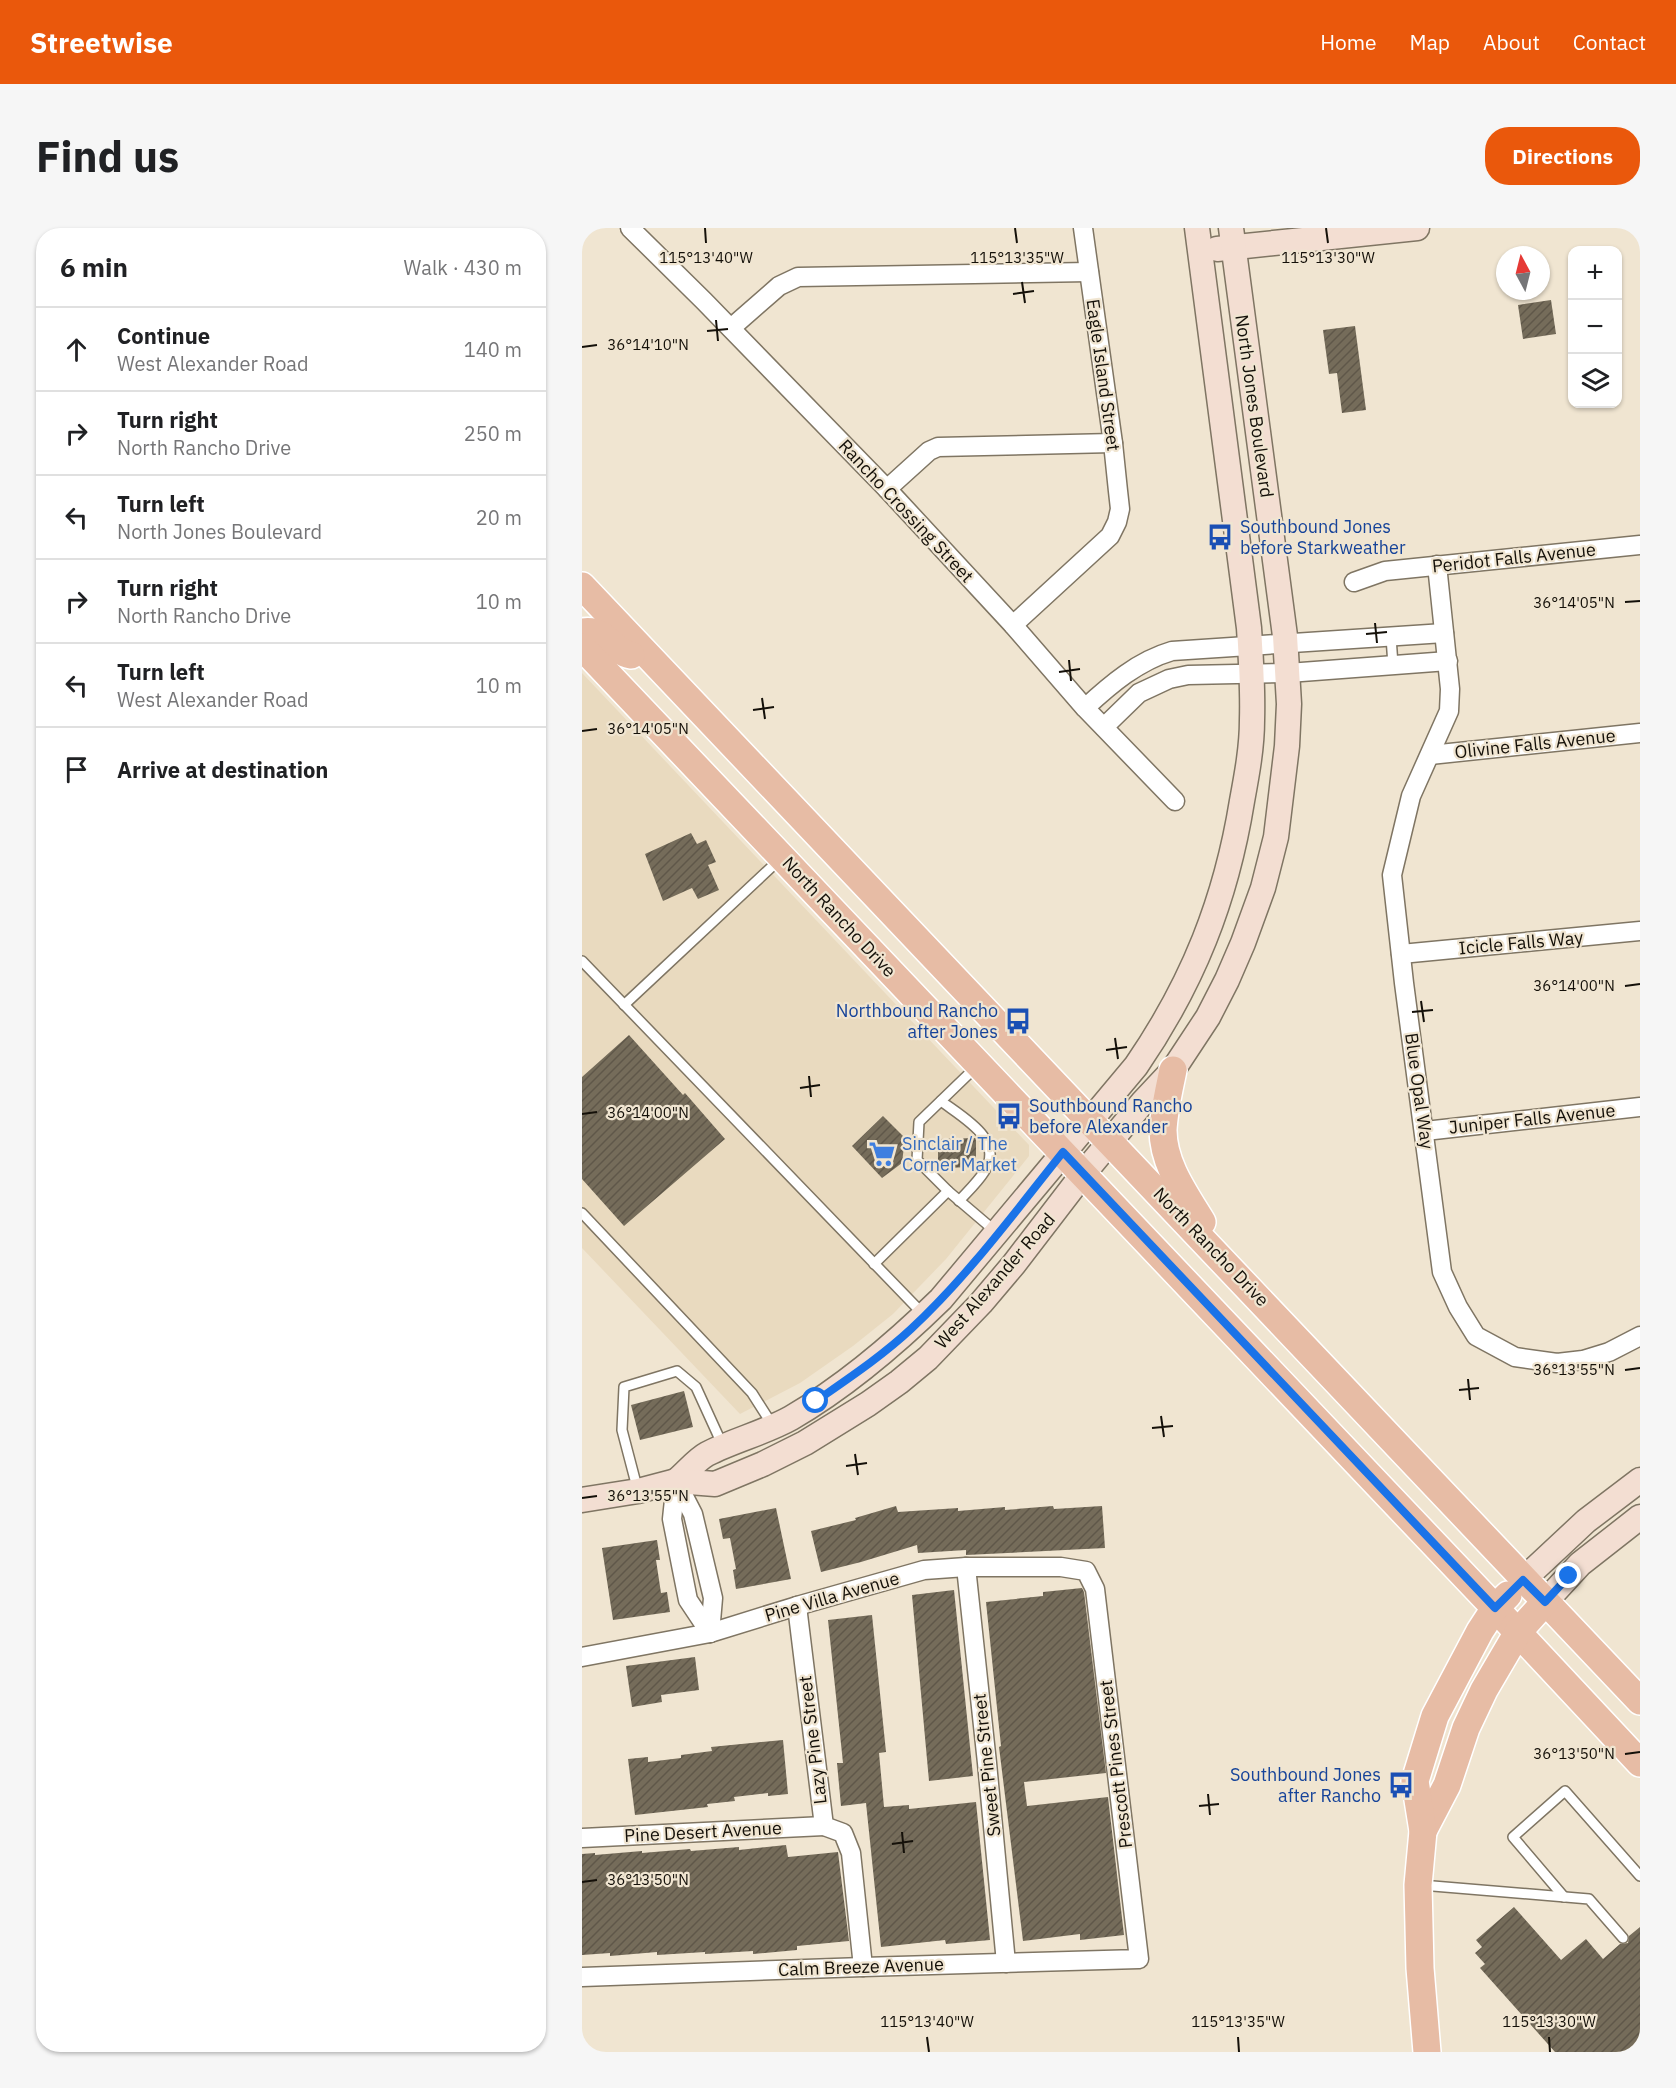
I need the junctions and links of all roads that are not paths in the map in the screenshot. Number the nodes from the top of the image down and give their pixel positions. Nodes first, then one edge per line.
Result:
1 (1083, 228) edge
2 (1417, 228) edge
3 (637, 230) edge
4 (1365, 230) edge
5 (1232, 238) edge
6 (1198, 239) edge
7 (1089, 272) junction
8 (731, 328) junction
9 (1113, 443) junction
10 (888, 489) junction
11 (1640, 545) edge
12 (1437, 565) junction
13 (1354, 582) dead end
14 (586, 596) edge
15 (1013, 626) junction
16 (582, 633) edge
17 (1444, 633) junction
18 (1391, 636) junction
19 (1286, 644) junction
20 (1250, 645) junction
21 (582, 647) edge
22 (650, 658) junction
23 (1448, 661) junction
24 (1393, 665) junction
25 (1288, 673) junction
26 (1252, 674) junction
27 (1127, 688) junction
28 (1085, 708) junction
29 (1104, 726) junction
30 (1640, 733) edge
31 (1430, 755) junction
32 (1175, 801) dead end
33 (782, 857) junction
34 (1640, 931) edge
35 (1401, 954) junction
36 (582, 962) edge
37 (624, 1005) junction
38 (978, 1065) junction
39 (1173, 1070) junction
40 (941, 1101) junction
41 (1640, 1107) edge
42 (1089, 1120) junction
43 (1425, 1131) junction
44 (1110, 1142) junction
45 (1063, 1152) junction
46 (1083, 1174) junction
47 (948, 1191) junction
48 (959, 1201) junction
49 (582, 1213) edge
50 (998, 1234) junction
51 (874, 1264) junction
52 (1229, 1267) junction
53 (924, 1315) junction
54 (1640, 1336) edge
55 (857, 1412) junction
56 (773, 1426) junction
57 (724, 1448) junction
58 (1640, 1480) edge
59 (676, 1481) junction
60 (638, 1491) junction
61 (582, 1500) edge
62 (1640, 1517) edge
63 (966, 1567) junction
64 (1086, 1571) joint
65 (1523, 1580) junction
66 (708, 1581) junction
67 (685, 1585) junction
68 (1545, 1602) junction
69 (797, 1606) junction
70 (1495, 1608) junction
71 (1518, 1632) junction
72 (710, 1633) junction
73 (582, 1657) edge
74 (1640, 1701) edge
75 (1640, 1763) edge
76 (824, 1826) junction
77 (1423, 1831) junction
78 (582, 1838) edge
79 (1640, 1876) edge
80 (1418, 1885) junction
81 (1564, 1897) junction
82 (1623, 1938) dead end
83 (1139, 1959) joint
84 (1006, 1964) junction
85 (863, 1966) junction
86 (582, 1977) edge
87 (1427, 2052) edge

1 - 7 street, Eagle Island Street
2 - 4 main road
3 - 8 street, Rancho Crossing Street
4 - 5 main road
5 - 6 main road
5 - 19 main road, North Jones Boulevard
6 - 20 main road, North Jones Boulevard
7 - 8 street
7 - 9 street, Eagle Island Street
8 - 10 street, Rancho Crossing Street
9 - 10 street
9 - 15 street, Eagle Island Street
10 - 15 street, Rancho Crossing Street
11 - 12 street, Peridot Falls Avenue
12 - 13 street, Peridot Falls Avenue
12 - 17 street, Blue Opal Way
14 - 22 main road, North Rancho Drive
15 - 28 street, Rancho Crossing Street
16 - 22 main road
17 - 18 street
17 - 23 street, Blue Opal Way
18 - 19 street
18 - 24 lane
19 - 20 street
19 - 25 main road, North Jones Boulevard
20 - 26 main road, North Jones Boulevard
20 - 27 street
21 - 33 main road, North Rancho Drive
22 - 42 main road, North Rancho Drive
23 - 24 street
23 - 31 street, Blue Opal Way
24 - 25 street
25 - 26 street
25 - 39 main road, North Jones Boulevard
26 - 27 street
26 - 42 main road, North Jones Boulevard
27 - 28 street
27 - 29 street
28 - 29 street, Rancho Crossing Street
29 - 32 street, Rancho Crossing Street
30 - 31 street, Olivine Falls Avenue
31 - 35 street, Blue Opal Way
33 - 37 lane
33 - 38 main road, North Rancho Drive
34 - 35 street, Icicle Falls Way
35 - 43 street, Blue Opal Way
36 - 37 lane
37 - 51 lane
38 - 40 lane
38 - 45 main road, North Rancho Drive
39 - 44 main road, North Jones Boulevard
39 - 52 main road
40 - 47 lane
40 - 48 lane
41 - 43 street, Juniper Falls Avenue
42 - 44 main road, North Rancho Drive
42 - 45 main road, North Jones Boulevard
43 - 54 street, Blue Opal Way
44 - 46 main road, North Jones Boulevard
44 - 52 main road, North Rancho Drive
45 - 46 main road, North Rancho Drive
45 - 50 main road, West Alexander Road
46 - 55 main road, West Alexander Road
46 - 70 main road, North Rancho Drive
47 - 48 lane
47 - 51 lane
48 - 50 lane
49 - 56 lane
50 - 53 main road, West Alexander Road
51 - 53 lane
52 - 65 main road, North Rancho Drive
53 - 55 main road
53 - 56 main road, West Alexander Road
55 - 59 main road, West Alexander Road
56 - 57 main road, West Alexander Road
57 - 59 main road, West Alexander Road
57 - 60 lane
58 - 65 main road
59 - 60 main road, West Alexander Road
59 - 66 street
59 - 67 street
60 - 61 main road, West Alexander Road
62 - 68 main road
63 - 64 street, Pine Villa Avenue
63 - 69 street, Pine Villa Avenue
63 - 84 street, Sweet Pine Street
64 - 83 street, Prescott Pines Street
65 - 68 main road, North Rancho Drive
65 - 70 main road
66 - 67 lane
66 - 72 street
67 - 72 street
68 - 71 main road
68 - 74 main road, North Rancho Drive
69 - 72 street, Pine Villa Avenue
69 - 76 street, Lazy Pine Street
70 - 71 main road, North Rancho Drive
70 - 77 main road
71 - 75 main road, North Rancho Drive
71 - 77 main road
72 - 73 street, Pine Villa Avenue
76 - 78 street, Pine Desert Avenue
76 - 85 street, Lazy Pine Street
77 - 80 main road
79 - 81 lane
80 - 81 lane
80 - 87 main road
81 - 82 lane
83 - 84 street, Calm Breeze Avenue
84 - 85 street, Calm Breeze Avenue
85 - 86 street, Calm Breeze Avenue

